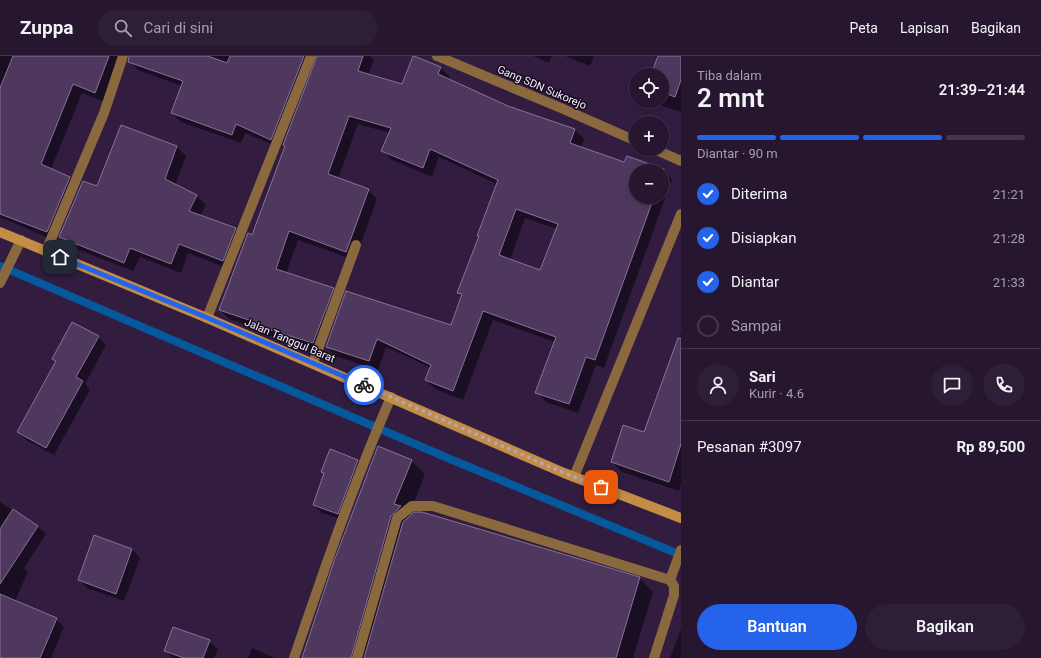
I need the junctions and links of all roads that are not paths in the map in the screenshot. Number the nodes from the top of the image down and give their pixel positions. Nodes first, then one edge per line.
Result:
1 (123, 56) edge
2 (311, 56) edge
3 (437, 56) edge
4 (629, 138) edge
5 (669, 156) edge
6 (681, 161) edge
7 (681, 214) edge
8 (0, 232) edge
9 (21, 240) junction
10 (356, 245) dead end
11 (46, 251) junction
12 (0, 283) edge
13 (208, 318) junction
14 (313, 363) junction
15 (391, 396) junction
16 (574, 477) junction
17 (681, 518) edge
18 (680, 552) edge
19 (671, 577) junction
20 (294, 658) edge
21 (357, 658) edge
22 (654, 658) edge

1 - 11 street
2 - 13 street
3 - 4 street, Gang SDN Sukorejo
5 - 6 street
7 - 16 street
8 - 9 street, Jalan Tanggul Barat
9 - 11 street, Jalan Tanggul Barat
9 - 12 street
10 - 14 street
11 - 13 street, Jalan Tanggul Barat
13 - 14 street, Jalan Tanggul Barat
14 - 15 street, Jalan Tanggul Barat
15 - 16 street, Jalan Tanggul Barat
15 - 20 street
16 - 17 street, Jalan Tanggul Barat
18 - 19 street
19 - 21 street
19 - 22 street

